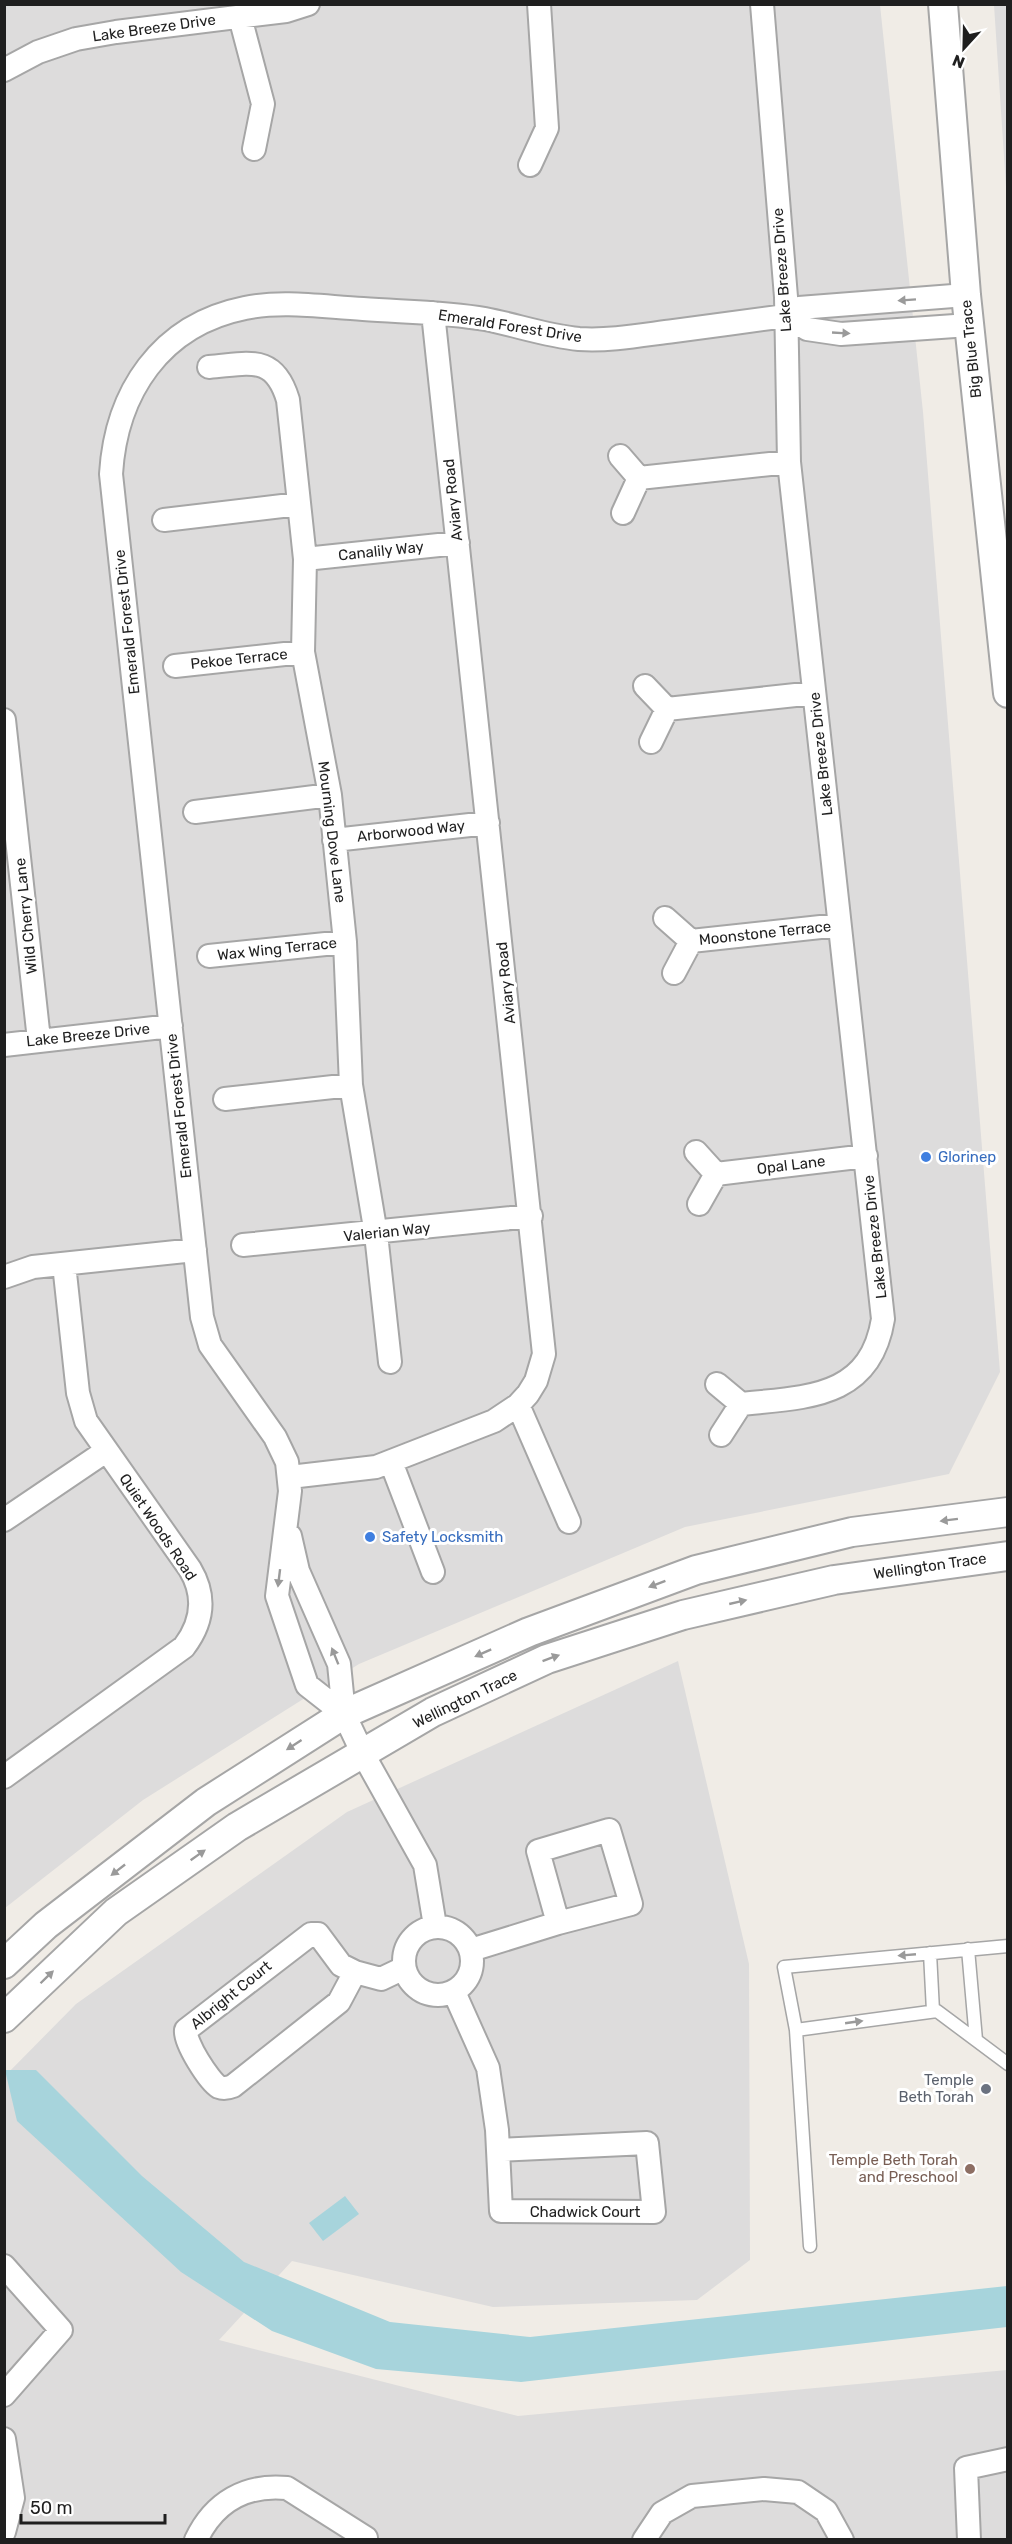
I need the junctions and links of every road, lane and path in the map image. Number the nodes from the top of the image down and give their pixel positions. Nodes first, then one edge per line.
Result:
1 (308, 4) edge
2 (539, 4) edge
3 (762, 4) edge
4 (943, 4) edge
5 (240, 17) junction
6 (4, 70) edge
7 (254, 149) dead end
8 (530, 165) dead end
9 (966, 295) junction
10 (433, 313) junction
11 (786, 316) junction
12 (969, 325) junction
13 (209, 367) dead end
14 (620, 456) dead end
15 (789, 462) junction
16 (639, 478) junction
17 (299, 504) junction
18 (623, 513) dead end
19 (164, 520) dead end
20 (458, 543) junction
21 (305, 559) junction
22 (303, 652) junction
23 (175, 666) dead end
24 (645, 686) dead end
25 (814, 693) junction
26 (1008, 693) edge
27 (667, 709) junction
28 (4, 720) edge
29 (651, 742) dead end
30 (330, 795) junction
31 (195, 813) dead end
32 (489, 823) junction
33 (334, 840) junction
34 (665, 918) dead end
35 (840, 925) junction
36 (691, 941) junction
37 (345, 942) junction
38 (209, 956) dead end
39 (674, 974) dead end
40 (171, 1026) junction
41 (39, 1040) junction
42 (4, 1045) edge
43 (351, 1085) junction
44 (225, 1099) dead end
45 (696, 1152) dead end
46 (867, 1156) junction
47 (716, 1174) junction
48 (699, 1204) dead end
49 (531, 1216) junction
50 (376, 1234) junction
51 (243, 1245) dead end
52 (195, 1250) junction
53 (64, 1264) junction
54 (4, 1277) edge
55 (390, 1362) dead end
56 (717, 1384) dead end
57 (741, 1404) junction
58 (518, 1405) junction
59 (721, 1435) dead end
60 (106, 1451) junction
61 (391, 1462) junction
62 (290, 1478) junction
63 (1008, 1512) edge
64 (4, 1520) edge
65 (286, 1520) junction
66 (569, 1522) dead end
67 (1008, 1556) edge
68 (433, 1572) dead end
69 (344, 1714) junction
70 (363, 1754) junction
71 (4, 1777) edge
72 (558, 1923) junction
73 (435, 1926) junction
74 (1008, 1946) edge
75 (471, 1950) junction
76 (968, 1950) junction
77 (930, 1953) junction
78 (4, 1964) edge
79 (404, 1968) junction
80 (355, 1972) junction
81 (454, 1992) junction
82 (933, 2011) junction
83 (4, 2018) edge
84 (796, 2030) junction
85 (976, 2040) junction
86 (1008, 2064) edge
87 (498, 2150) junction
88 (810, 2246) dead end
89 (4, 2266) edge
90 (4, 2396) edge
91 (4, 2439) edge
92 (1008, 2459) edge
93 (4, 2532) edge
94 (366, 2538) dead end
95 (196, 2540) edge
96 (644, 2540) edge
97 (842, 2540) edge
98 (969, 2540) edge

1 - 5 street, Lake Breeze Drive
2 - 8 street
3 - 11 street, Lake Breeze Drive
4 - 9 street, Big Blue Trace
5 - 6 street, Lake Breeze Drive
5 - 7 street
9 -> 11 street, Emerald Forest Drive
9 - 12 street, Big Blue Trace
10 - 11 street, Emerald Forest Drive
10 - 20 street, Aviary Road
10 - 40 street, Emerald Forest Drive
11 -> 12 street
11 - 15 street, Lake Breeze Drive
12 - 26 street, Big Blue Trace
13 - 17 street, Mourning Dove Lane
14 - 16 street
15 - 16 street
15 - 25 street, Lake Breeze Drive
16 - 18 street
17 - 19 street
17 - 21 street, Mourning Dove Lane
20 - 21 street, Canalily Way
20 - 32 street, Aviary Road
21 - 22 street, Mourning Dove Lane
22 - 23 street, Pekoe Terrace
22 - 30 street, Mourning Dove Lane
24 - 27 street
25 - 27 street
25 - 35 street, Lake Breeze Drive
27 - 29 street
28 - 41 street, Wild Cherry Lane
30 - 31 street
30 - 33 street, Mourning Dove Lane
32 - 33 street, Arborwood Way
32 - 49 street, Aviary Road
33 - 37 street, Mourning Dove Lane
34 - 36 street
35 - 36 street, Moonstone Terrace
35 - 46 street, Lake Breeze Drive
36 - 39 street
37 - 38 street, Wax Wing Terrace
37 - 43 street, Mourning Dove Lane
40 - 41 street, Lake Breeze Drive
40 - 52 street, Emerald Forest Drive
41 - 42 street, Lake Breeze Drive
43 - 44 street
43 - 50 street, Mourning Dove Lane
45 - 47 street
46 - 47 street, Opal Lane
46 - 57 street, Lake Breeze Drive
47 - 48 street
49 - 50 street, Valerian Way
49 - 58 street, Aviary Road
50 - 51 street, Valerian Way
50 - 55 street, Mourning Dove Lane
52 - 53 street
52 - 62 street, Emerald Forest Drive
53 - 54 street
53 - 60 street, Quiet Woods Road
56 - 57 street
57 - 59 street
58 - 61 street, Aviary Road
58 - 66 street
60 - 64 street
60 - 71 street, Quiet Woods Road
61 - 62 street, Aviary Road
61 - 68 street
62 - 65 street, Emerald Forest Drive
63 -> 69 street
69 -> 65 street, Emerald Forest Drive
65 -> 69 street, Emerald Forest Drive
70 -> 67 street, Wellington Trace
69 - 70 street, Emerald Forest Drive
69 -> 78 street
70 - 73 street, Emerald Forest Drive
83 -> 70 street, Wellington Trace
72 - 72 street
72 - 75 street
73 - 75 street
73 - 79 street
74 - 76 lane
75 - 81 street
76 - 77 lane
76 - 85 lane
77 - 82 lane
77 -> 84 lane
79 - 80 street, Albright Court
79 - 81 street
80 - 80 street, Albright Court
81 - 87 street, Chadwick Court
84 -> 82 lane
82 - 85 lane
84 - 88 lane
85 - 86 lane
87 - 87 street, Chadwick Court
89 - 90 street
91 - 93 street
92 - 98 street
94 - 95 street
96 - 97 street

